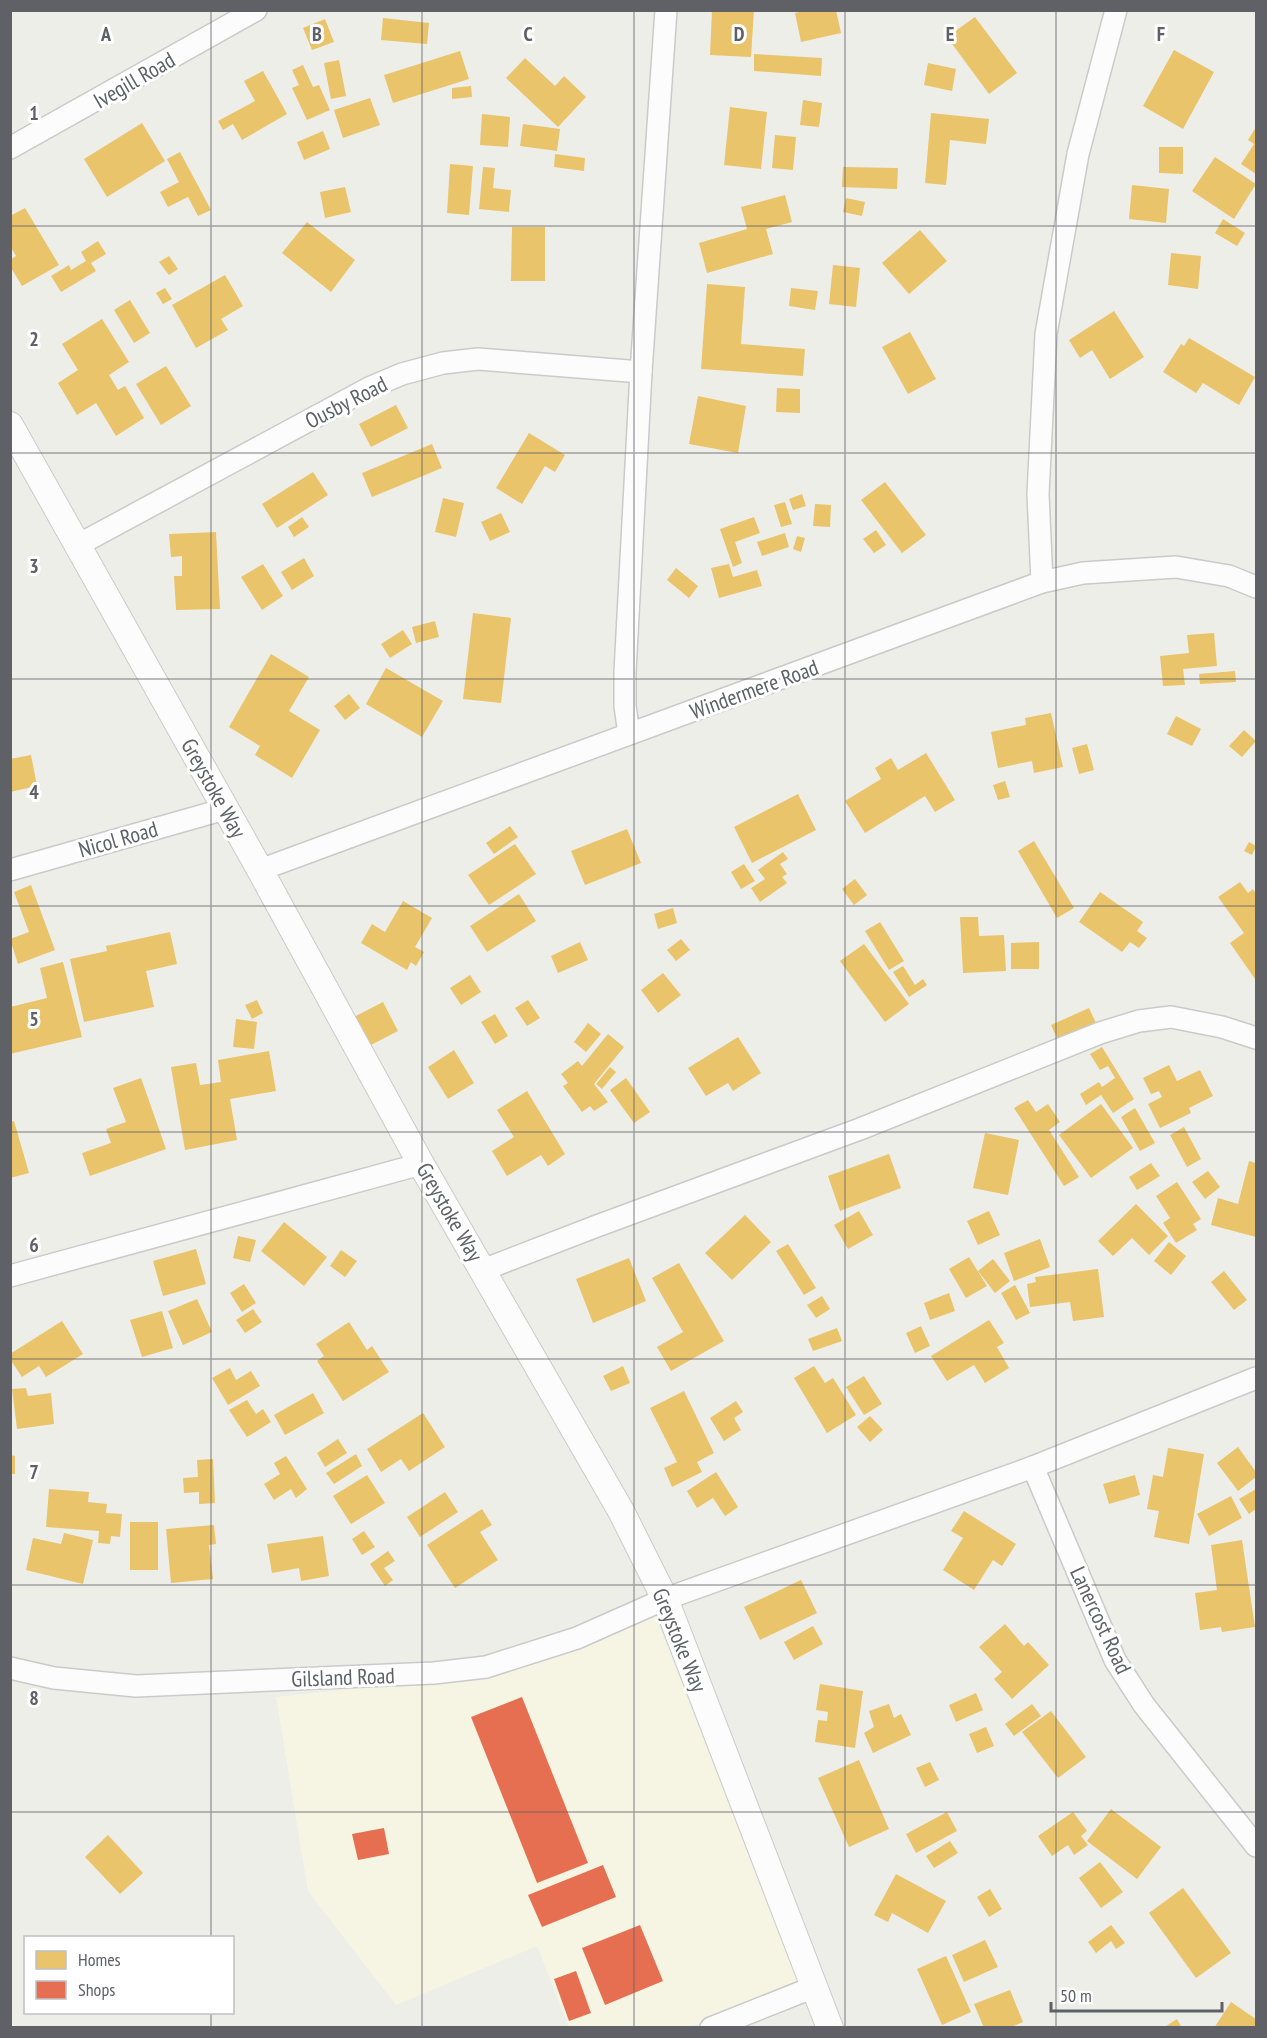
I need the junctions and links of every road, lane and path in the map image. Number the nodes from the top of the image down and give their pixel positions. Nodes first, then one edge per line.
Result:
1 (256, 10) edge
2 (666, 10) edge
3 (1116, 10) edge
4 (10, 148) edge
5 (641, 372) junction
6 (10, 425) edge
7 (78, 545) junction
8 (1042, 582) junction
9 (1257, 587) edge
10 (629, 734) junction
11 (225, 809) junction
12 (10, 870) edge
13 (260, 870) junction
14 (1257, 1038) edge
15 (421, 1164) junction
16 (483, 1270) junction
17 (10, 1276) edge
18 (1257, 1378) edge
19 (1033, 1467) junction
20 (665, 1599) junction
21 (10, 1668) edge
22 (1257, 1846) edge
23 (814, 1987) junction
24 (711, 2028) edge
25 (830, 2028) edge

1 - 4 street, Ivegill Road
2 - 5 street
3 - 8 street
5 - 7 street, Ousby Road
5 - 10 street
6 - 7 street, Greystoke Way
7 - 11 street, Greystoke Way
8 - 9 street, Windermere Road
8 - 10 street, Windermere Road
10 - 13 street, Windermere Road
11 - 12 street, Nicol Road
11 - 13 street, Greystoke Way
13 - 15 street, Greystoke Way
14 - 16 street
15 - 16 street, Greystoke Way
15 - 17 street
16 - 20 street, Greystoke Way
18 - 19 street, Gilsland Road
19 - 20 street, Gilsland Road
19 - 22 street, Lanercost Road
20 - 21 street, Gilsland Road
20 - 23 street, Greystoke Way
23 - 24 street
23 - 25 street, Greystoke Way

